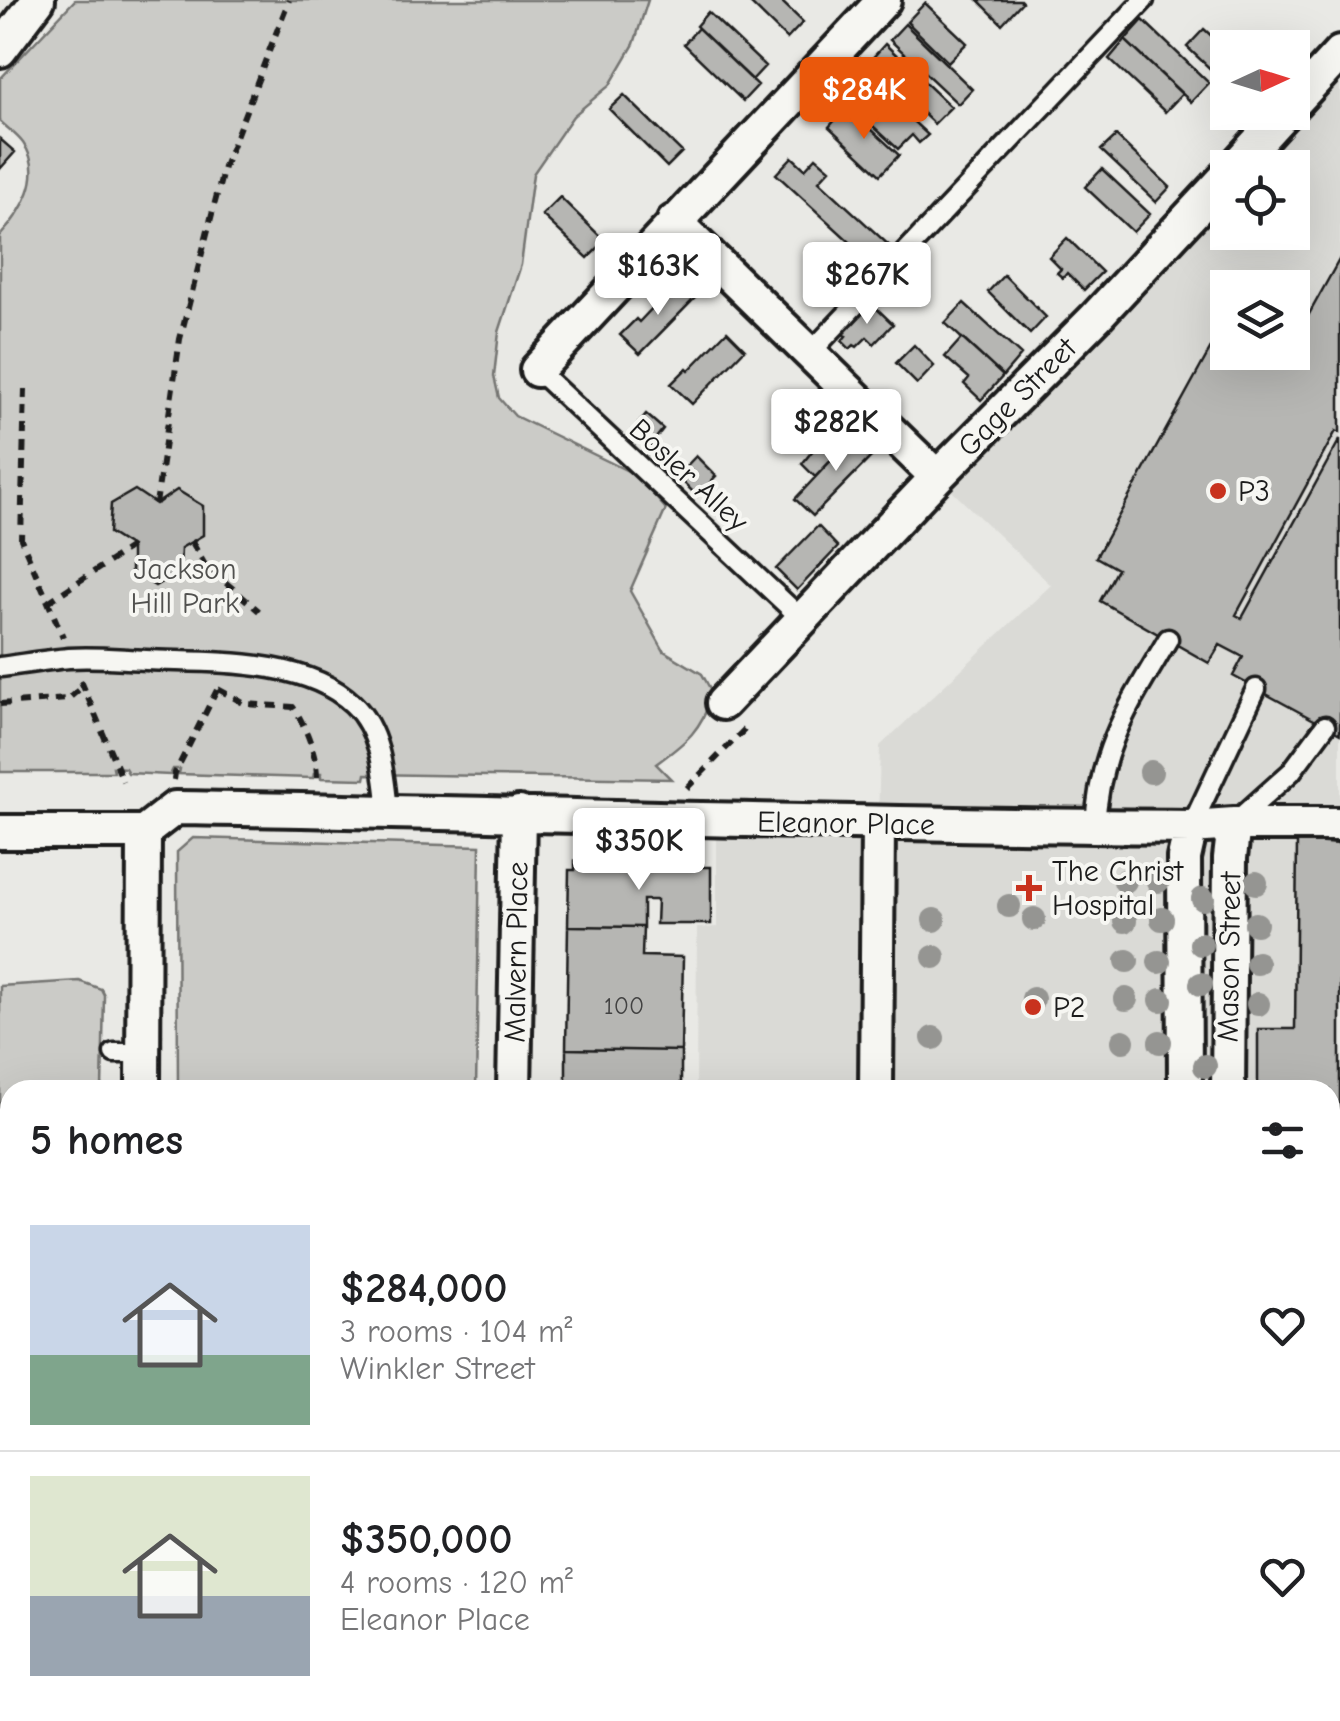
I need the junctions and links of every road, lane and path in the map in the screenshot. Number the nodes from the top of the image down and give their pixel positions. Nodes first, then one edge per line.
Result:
1 (38, 0) edge
2 (289, 0) edge
3 (884, 0) edge
4 (1144, 0) edge
5 (0, 50) edge
6 (1340, 54) edge
7 (1310, 86) edge
8 (1269, 130) edge
9 (1251, 150) edge
10 (1210, 194) edge
11 (674, 221) junction
12 (810, 353) junction
13 (537, 370) joint
14 (25, 389) dead end
15 (938, 478) junction
16 (156, 504) dead end
17 (192, 542) dead end
18 (131, 547) dead end
19 (48, 602) junction
20 (258, 611) dead end
21 (803, 620) junction
22 (1168, 639) dead end
23 (72, 658) junction
24 (231, 664) junction
25 (0, 667) edge
26 (83, 686) junction
27 (218, 689) junction
28 (1256, 689) dead end
29 (723, 703) dead end
30 (0, 704) edge
31 (753, 720) dead end
32 (1326, 726) dead end
33 (123, 781) dead end
34 (174, 782) dead end
35 (317, 784) dead end
36 (685, 790) dead end
37 (388, 811) junction
38 (518, 813) junction
39 (878, 824) junction
40 (1234, 824) junction
41 (1340, 824) edge
42 (1095, 827) junction
43 (1191, 828) junction
44 (0, 832) edge
45 (144, 832) junction
46 (139, 1080) edge
47 (514, 1080) edge
48 (876, 1080) edge
49 (1184, 1080) edge
50 (1228, 1080) edge

1 - 5 street
2 - 16 path
3 - 11 street
4 - 12 lane
6 - 7 street
8 - 9 street
10 - 15 street, Gage Street
11 - 12 street
11 - 13 street
12 - 15 street
13 - 21 lane, Bosler Alley
14 - 19 path
15 - 21 street, Gage Street
17 - 20 path
18 - 19 path
19 - 23 path
21 - 29 street, Gage Street
22 - 42 lane
23 - 24 lane
23 - 25 lane
23 - 26 path
24 - 27 path
24 - 37 lane
26 - 30 path
26 - 33 path
27 - 34 path
27 - 35 path
28 - 43 lane
31 - 36 path
32 - 40 lane
37 - 38 street, Eleanor Place
37 - 45 street, Eleanor Place
38 - 39 street, Eleanor Place
38 - 47 street, Malvern Place
39 - 42 street, Eleanor Place
39 - 48 street
40 - 41 street, Eleanor Place
40 - 43 street, Eleanor Place
40 - 50 street, Mason Street
42 - 43 street, Eleanor Place
43 - 49 street, Mason Street
44 - 45 street, Eleanor Place
45 - 46 street

